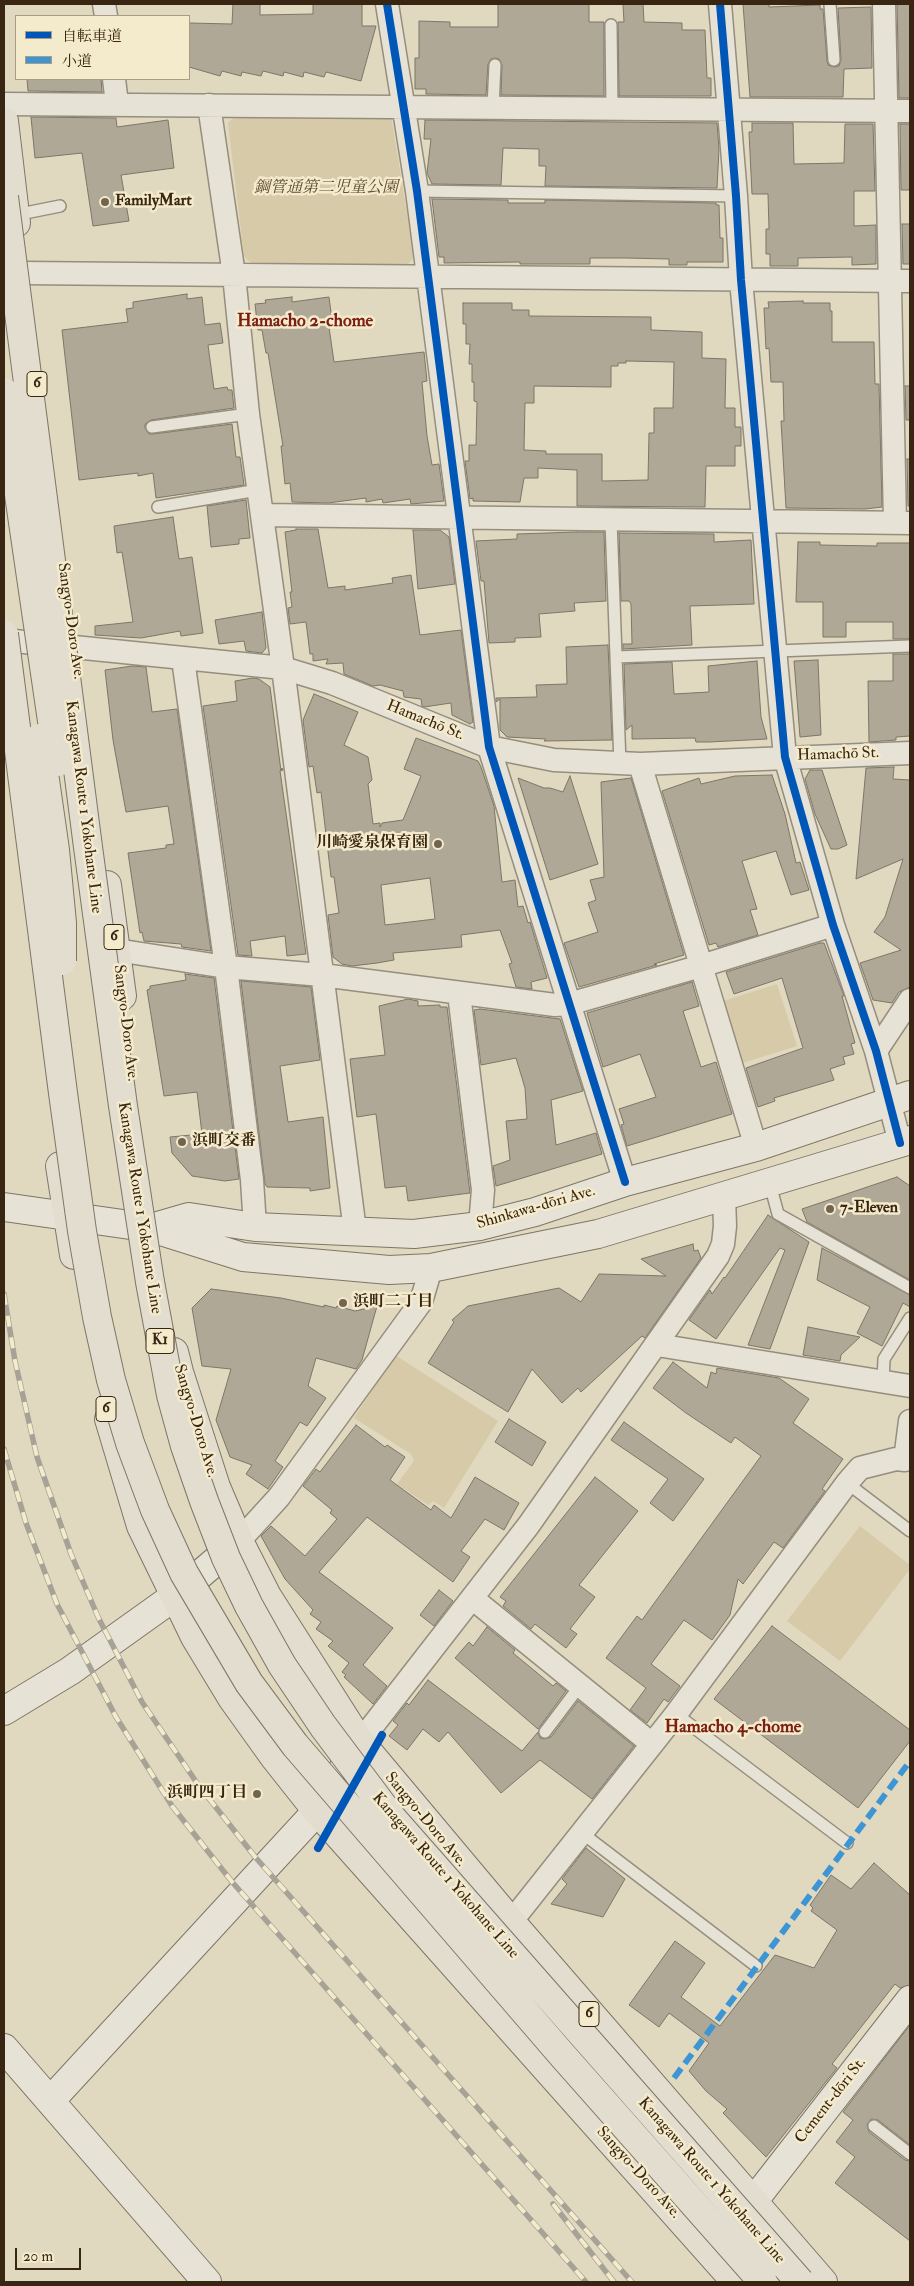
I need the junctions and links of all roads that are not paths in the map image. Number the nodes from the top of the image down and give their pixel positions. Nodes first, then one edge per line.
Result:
1 (386, 4) edge
2 (720, 4) edge
3 (830, 4) edge
4 (884, 4) edge
5 (611, 25) dead end
6 (834, 60) dead end
7 (495, 65) dead end
8 (114, 80) edge
9 (4, 104) edge
10 (117, 104) junction
11 (209, 105) junction
12 (404, 106) junction
13 (493, 107) junction
14 (612, 107) junction
15 (729, 108) junction
16 (886, 111) junction
17 (910, 111) edge
18 (4, 121) edge
19 (417, 191) junction
20 (736, 196) junction
21 (9, 206) edge
22 (60, 206) dead end
23 (22, 273) junction
24 (234, 275) junction
25 (426, 278) junction
26 (741, 280) junction
27 (900, 281) edge
28 (4, 392) edge
29 (248, 414) junction
30 (152, 427) dead end
31 (4, 476) edge
32 (258, 490) junction
33 (158, 507) dead end
34 (262, 515) junction
35 (459, 517) junction
36 (610, 521) junction
37 (764, 521) junction
38 (902, 523) edge
39 (4, 634) edge
40 (4, 640) edge
41 (74, 646) junction
42 (910, 646) edge
43 (774, 652) junction
44 (616, 657) junction
45 (183, 659) junction
46 (283, 668) junction
47 (4, 713) edge
48 (489, 747) junction
49 (910, 753) edge
50 (785, 757) junction
51 (630, 764) junction
52 (832, 925) junction
53 (116, 950) junction
54 (701, 966) junction
55 (226, 967) junction
56 (322, 975) junction
57 (459, 994) junction
58 (910, 1000) edge
59 (569, 1004) junction
60 (876, 1051) junction
61 (63, 1093) junction
62 (900, 1099) edge
63 (123, 1106) junction
64 (905, 1141) edge
65 (756, 1146) junction
66 (625, 1182) junction
67 (770, 1184) junction
68 (724, 1196) junction
69 (4, 1207) edge
70 (66, 1214) junction
71 (256, 1226) junction
72 (480, 1226) junction
73 (151, 1228) junction
74 (354, 1230) junction
75 (431, 1268) junction
76 (910, 1288) edge
77 (910, 1318) edge
78 (657, 1345) junction
79 (882, 1382) junction
80 (910, 1386) edge
81 (910, 1421) edge
82 (908, 1460) edge
83 (847, 1483) junction
84 (910, 1531) edge
85 (239, 1541) junction
86 (175, 1596) junction
87 (472, 1598) junction
88 (579, 1687) junction
89 (4, 1711) edge
90 (676, 1714) junction
91 (545, 1732) dead end
92 (360, 1742) junction
93 (652, 1744) junction
94 (317, 1812) junction
95 (582, 1833) junction
96 (847, 1843) dead end
97 (511, 1922) junction
98 (756, 1966) dead end
99 (910, 2000) edge
100 (4, 2048) edge
101 (51, 2100) junction
102 (874, 2126) dead end
103 (910, 2154) edge
104 (752, 2203) junction
105 (207, 2282) edge
106 (736, 2282) edge
107 (763, 2282) edge
108 (800, 2282) edge
109 (822, 2282) edge

1 - 12 street
2 - 15 street
3 - 6 lane
4 - 16 street
5 - 14 lane
7 - 13 lane
8 - 10 street
9 - 10 street
10 - 11 street
11 - 12 street
11 - 24 street
12 - 13 street
12 - 19 street
13 - 14 street
14 - 15 street
15 - 16 street
15 - 20 street
16 - 17 street
16 - 27 street
18 - 21 main road, Sangyo-Doro Ave. / 6
19 - 20 lane
19 - 25 street
20 - 26 street
21 - 22 lane
21 - 23 main road, Sangyo-Doro Ave. / 6
21 - 63 main road, Kanagawa Route 1 Yokohane Line / K1, bridge
23 - 24 street
23 - 41 main road, Sangyo-Doro Ave. / 6
24 - 25 street
24 - 29 street
25 - 26 street
25 - 35 street
26 - 27 street
26 - 37 street
27 - 38 street
28 - 63 main road, bridge
29 - 30 lane
29 - 32 street
31 - 61 main road, bridge
32 - 33 lane
32 - 34 street
34 - 35 street
34 - 46 street
35 - 36 street
35 - 48 street
36 - 37 street
36 - 44 lane
37 - 38 street
37 - 43 street
39 - 61 main road, Kanagawa Route 1 Yokohane Line, bridge
40 - 41 street, Hamachō St.
41 - 45 street, Hamachō St.
41 - 53 main road, Sangyo-Doro Ave. / 6
42 - 43 lane
43 - 44 lane
43 - 50 street
44 - 51 lane
45 - 46 street, Hamachō St.
45 - 55 street
46 - 48 street, Hamachō St.
46 - 56 street
47 - 70 main road, Sangyo-Doro Ave. / 6
48 - 51 street, Hamachō St.
48 - 59 street
49 - 50 street, Hamachō St.
50 - 51 street, Hamachō St.
50 - 52 street
51 - 54 street
52 - 54 street
52 - 60 street
53 - 55 street
53 - 73 main road, Sangyo-Doro Ave. / 6
54 - 59 street
54 - 65 street
55 - 56 street
55 - 71 street
56 - 57 street
56 - 74 street
57 - 59 street
57 - 72 street
58 - 60 street
59 - 66 street
60 - 62 street
61 - 107 main road, Kanagawa Route 1 Yokohane Line, bridge
62 - 64 street
62 - 65 main road, Shinkawa-dōri Ave.
63 - 108 main road, Kanagawa Route 1 Yokohane Line / K1, bridge
64 - 67 main road, Shinkawa-dōri Ave.
65 - 66 main road, Shinkawa-dōri Ave.
66 - 72 main road, Shinkawa-dōri Ave.
67 - 68 main road, Shinkawa-dōri Ave.
67 - 76 lane
68 - 75 main road, Shinkawa-dōri Ave.
68 - 78 street
69 - 70 main road, Shinkawa-dōri Ave.
70 - 73 main road, Shinkawa-dōri Ave.
70 - 86 main road, Sangyo-Doro Ave. / 6
71 - 73 main road, Shinkawa-dōri Ave.
71 - 74 main road, Shinkawa-dōri Ave.
72 - 74 main road, Shinkawa-dōri Ave.
73 - 75 main road, Shinkawa-dōri Ave.
73 - 85 main road, Sangyo-Doro Ave. / 6
75 - 85 street
77 - 79 lane
78 - 79 street
78 - 87 street
79 - 80 street
81 - 82 street
82 - 83 street
83 - 84 lane
83 - 90 street
85 - 86 main road
85 - 92 main road, Sangyo-Doro Ave. / 6
86 - 89 main road
86 - 94 main road, Sangyo-Doro Ave. / 6
87 - 88 street
87 - 92 street
88 - 91 lane
88 - 93 street
90 - 93 street
90 - 96 lane
92 - 94 main road
92 - 97 main road, Sangyo-Doro Ave. / 6
93 - 95 street
94 - 101 main road
94 - 106 main road, Sangyo-Doro Ave. / 6
95 - 97 street
95 - 98 lane
97 - 104 main road, Sangyo-Doro Ave. / 6
99 - 104 main road, Cement-dōri St.
100 - 101 main road
101 - 105 main road
102 - 103 lane
104 - 109 main road, Sangyo-Doro Ave. / 6

